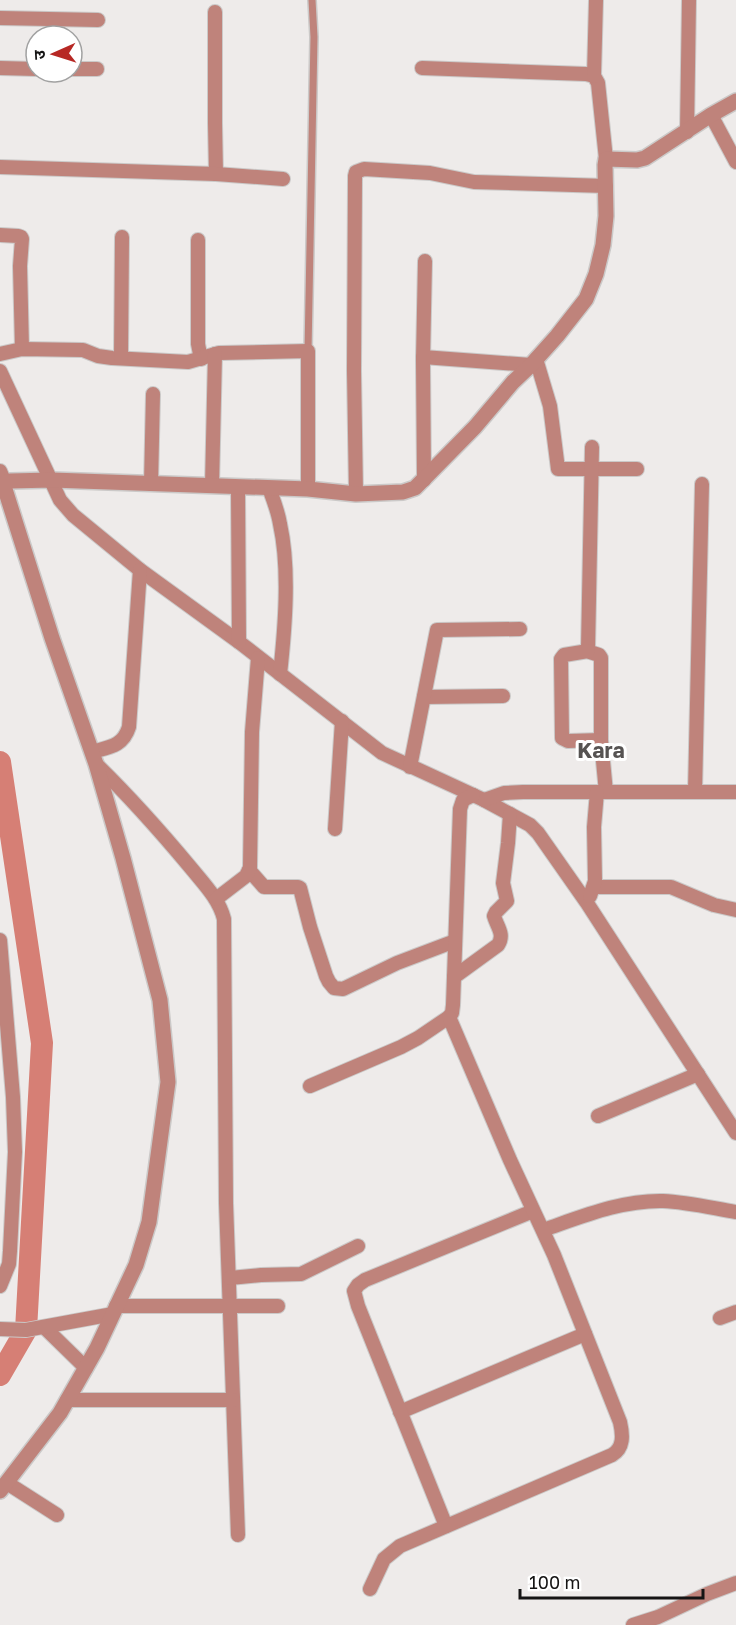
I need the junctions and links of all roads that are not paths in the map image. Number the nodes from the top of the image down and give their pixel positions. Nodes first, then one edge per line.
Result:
1 (312, 0) edge
2 (596, 0) edge
3 (689, 0) edge
4 (215, 12) dead end
5 (0, 18) edge
6 (98, 20) dead end
7 (0, 68) edge
8 (422, 68) dead end
9 (24, 69) edge
10 (84, 69) edge
11 (97, 69) dead end
12 (594, 76) junction
13 (736, 101) edge
14 (711, 115) junction
15 (687, 132) junction
16 (606, 159) junction
17 (736, 162) edge
18 (0, 167) edge
19 (216, 174) junction
20 (283, 179) dead end
21 (606, 186) junction
22 (0, 235) edge
23 (122, 237) dead end
24 (198, 240) dead end
25 (425, 261) dead end
26 (22, 349) junction
27 (308, 351) junction
28 (0, 354) edge
29 (214, 354) junction
30 (423, 357) junction
31 (121, 358) junction
32 (201, 358) junction
33 (533, 362) junction
34 (0, 371) edge
35 (153, 394) dead end
36 (592, 447) dead end
37 (592, 469) junction
38 (637, 469) dead end
39 (2, 477) edge
40 (52, 480) junction
41 (424, 480) junction
42 (151, 484) junction
43 (702, 484) dead end
44 (212, 486) junction
45 (238, 487) junction
46 (269, 488) junction
47 (308, 489) junction
48 (356, 494) junction
49 (140, 570) junction
50 (520, 629) dead end
51 (239, 642) junction
52 (588, 651) junction
53 (258, 658) junction
54 (280, 674) junction
55 (502, 696) dead end
56 (424, 697) junction
57 (342, 722) junction
58 (601, 740) junction
59 (94, 758) junction
60 (410, 766) junction
61 (601, 792) junction
62 (695, 792) junction
63 (736, 792) edge
64 (478, 798) junction
65 (510, 814) junction
66 (335, 829) dead end
67 (249, 870) junction
68 (594, 887) junction
69 (216, 899) junction
70 (587, 903) junction
71 (736, 910) edge
72 (0, 940) edge
73 (455, 941) junction
74 (454, 977) junction
75 (449, 1017) junction
76 (698, 1074) junction
77 (310, 1086) dead end
78 (598, 1116) dead end
79 (736, 1133) edge
80 (533, 1210) junction
81 (736, 1212) edge
82 (543, 1230) junction
83 (358, 1246) dead end
84 (230, 1278) junction
85 (0, 1286) edge
86 (278, 1306) dead end
87 (231, 1307) junction
88 (115, 1310) junction
89 (736, 1312) edge
90 (720, 1318) dead end
91 (44, 1327) junction
92 (0, 1329) edge
93 (585, 1334) junction
94 (86, 1368) junction
95 (67, 1400) junction
96 (233, 1400) junction
97 (400, 1412) junction
98 (4, 1487) edge
99 (57, 1515) dead end
100 (446, 1526) junction
101 (238, 1534) dead end
102 (736, 1583) edge
103 (370, 1589) dead end
104 (633, 1625) edge

1 - 27 lane
2 - 12 street
3 - 15 street
4 - 19 street
5 - 6 street
7 - 9 street
8 - 12 street
10 - 11 street
12 - 16 street
13 - 14 street
14 - 15 street
14 - 17 street
15 - 16 street
16 - 21 street
18 - 19 street
19 - 20 street
21 - 33 street
21 - 48 street
22 - 26 street
23 - 31 street
24 - 32 street
25 - 30 street
26 - 28 street
26 - 31 street
27 - 29 street
27 - 47 street
29 - 32 street
29 - 44 street
30 - 33 street
30 - 41 street
31 - 32 street
33 - 37 street
33 - 41 street
34 - 40 street
35 - 42 street
36 - 37 street
37 - 38 street
37 - 52 street
39 - 40 street
39 - 59 street
40 - 42 street
40 - 49 street
41 - 48 street
42 - 44 street
43 - 62 street
44 - 45 street
45 - 46 street
45 - 51 street
46 - 47 street
46 - 54 street
47 - 48 street
49 - 51 street
49 - 59 street
50 - 56 street
51 - 53 street
52 - 58 street
52 - 58 street
53 - 54 street
53 - 67 street
54 - 57 street
55 - 56 street
56 - 60 street
57 - 60 street
57 - 66 street
58 - 61 street
59 - 69 street
59 - 88 street
60 - 64 street
61 - 62 street
61 - 64 street
61 - 68 street
62 - 63 street
64 - 65 street
64 - 73 street
65 - 70 street
65 - 74 street
67 - 69 street
67 - 73 street
68 - 70 street
68 - 71 street
69 - 84 street
70 - 76 street
72 - 85 street
73 - 74 street
74 - 75 street
75 - 77 street
75 - 80 street
76 - 78 street
76 - 79 street
80 - 82 street
80 - 97 street
81 - 82 street
82 - 93 street
83 - 84 street
84 - 87 street
86 - 87 street
87 - 88 street
87 - 96 street
88 - 91 street
88 - 94 street
89 - 90 street
91 - 92 street
91 - 94 street
93 - 97 street
93 - 100 street
94 - 95 street
95 - 96 street
95 - 98 street
96 - 101 street
97 - 100 street
98 - 99 street
100 - 103 street
102 - 104 street

